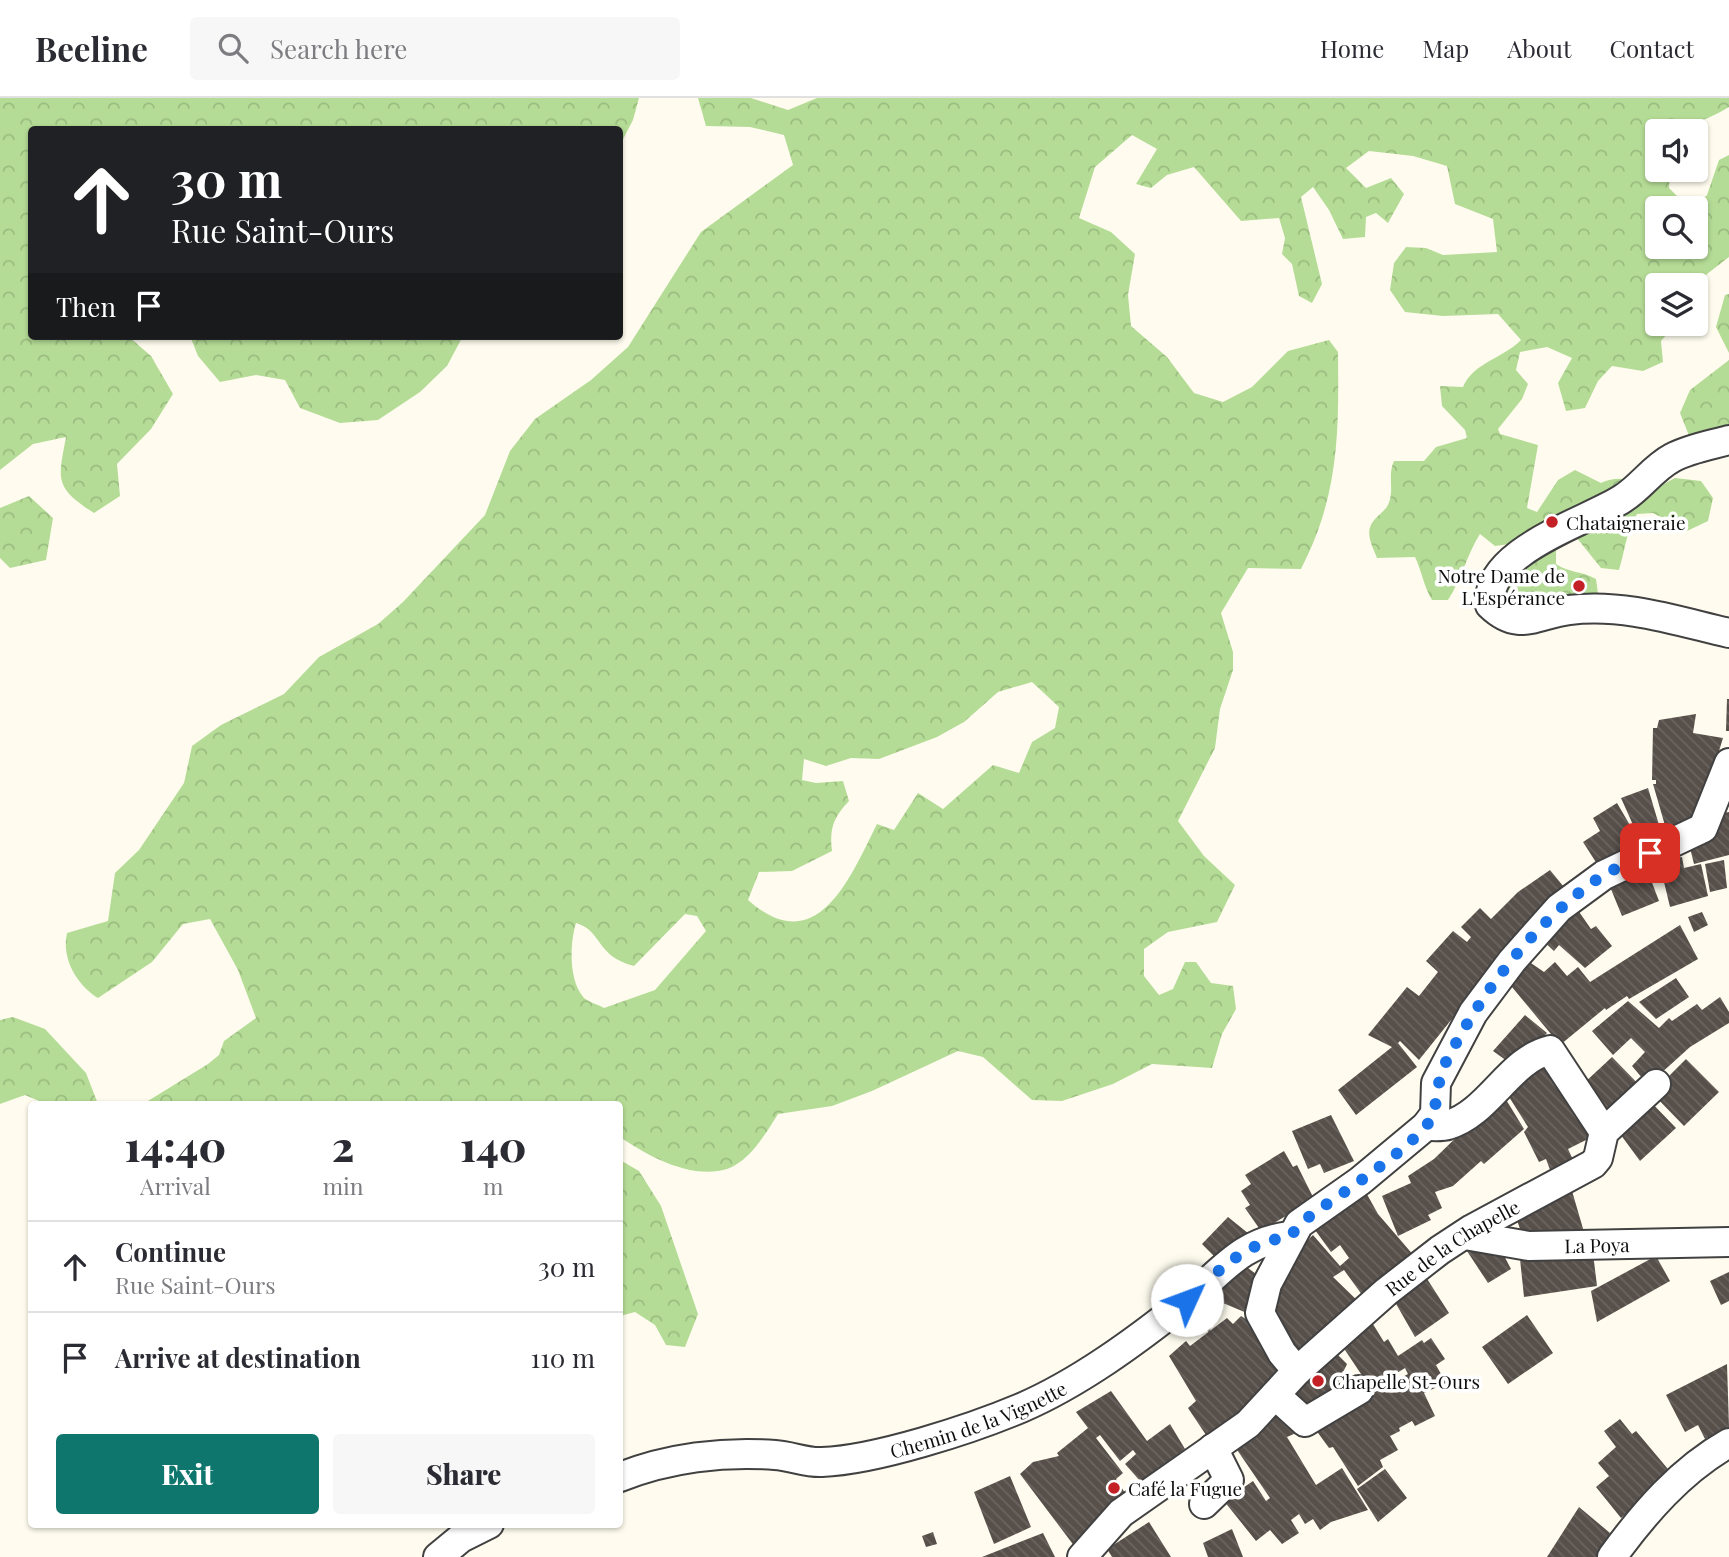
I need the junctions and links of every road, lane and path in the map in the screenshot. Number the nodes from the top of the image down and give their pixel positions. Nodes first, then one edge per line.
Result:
1 (1729, 440) edge
2 (1729, 633) edge
3 (1729, 763) edge
4 (1656, 1084) dead end
5 (1426, 1126) junction
6 (1604, 1132) junction
7 (1465, 1235) junction
8 (1290, 1237) junction
9 (1729, 1242) edge
10 (1297, 1371) junction
11 (1359, 1390) dead end
12 (1275, 1395) junction
13 (1729, 1443) edge
14 (1213, 1448) junction
15 (623, 1476) edge
16 (1204, 1504) dead end
17 (481, 1528) edge
18 (438, 1557) edge
19 (1082, 1557) edge
20 (1612, 1557) edge

1 - 2 street
3 - 5 street
4 - 6 street, Rue de la Chapelle
5 - 6 street
5 - 8 street
6 - 7 street, Rue de la Chapelle
7 - 9 street, La Poya
7 - 10 street, Rue de la Chapelle
8 - 10 street
8 - 15 street, Chemin de la Vignette
10 - 12 street, Rue de la Chapelle
11 - 12 street
12 - 14 street, Rue de la Chapelle
13 - 20 street
14 - 16 street
14 - 19 street, Rue de la Chapelle
17 - 18 street

